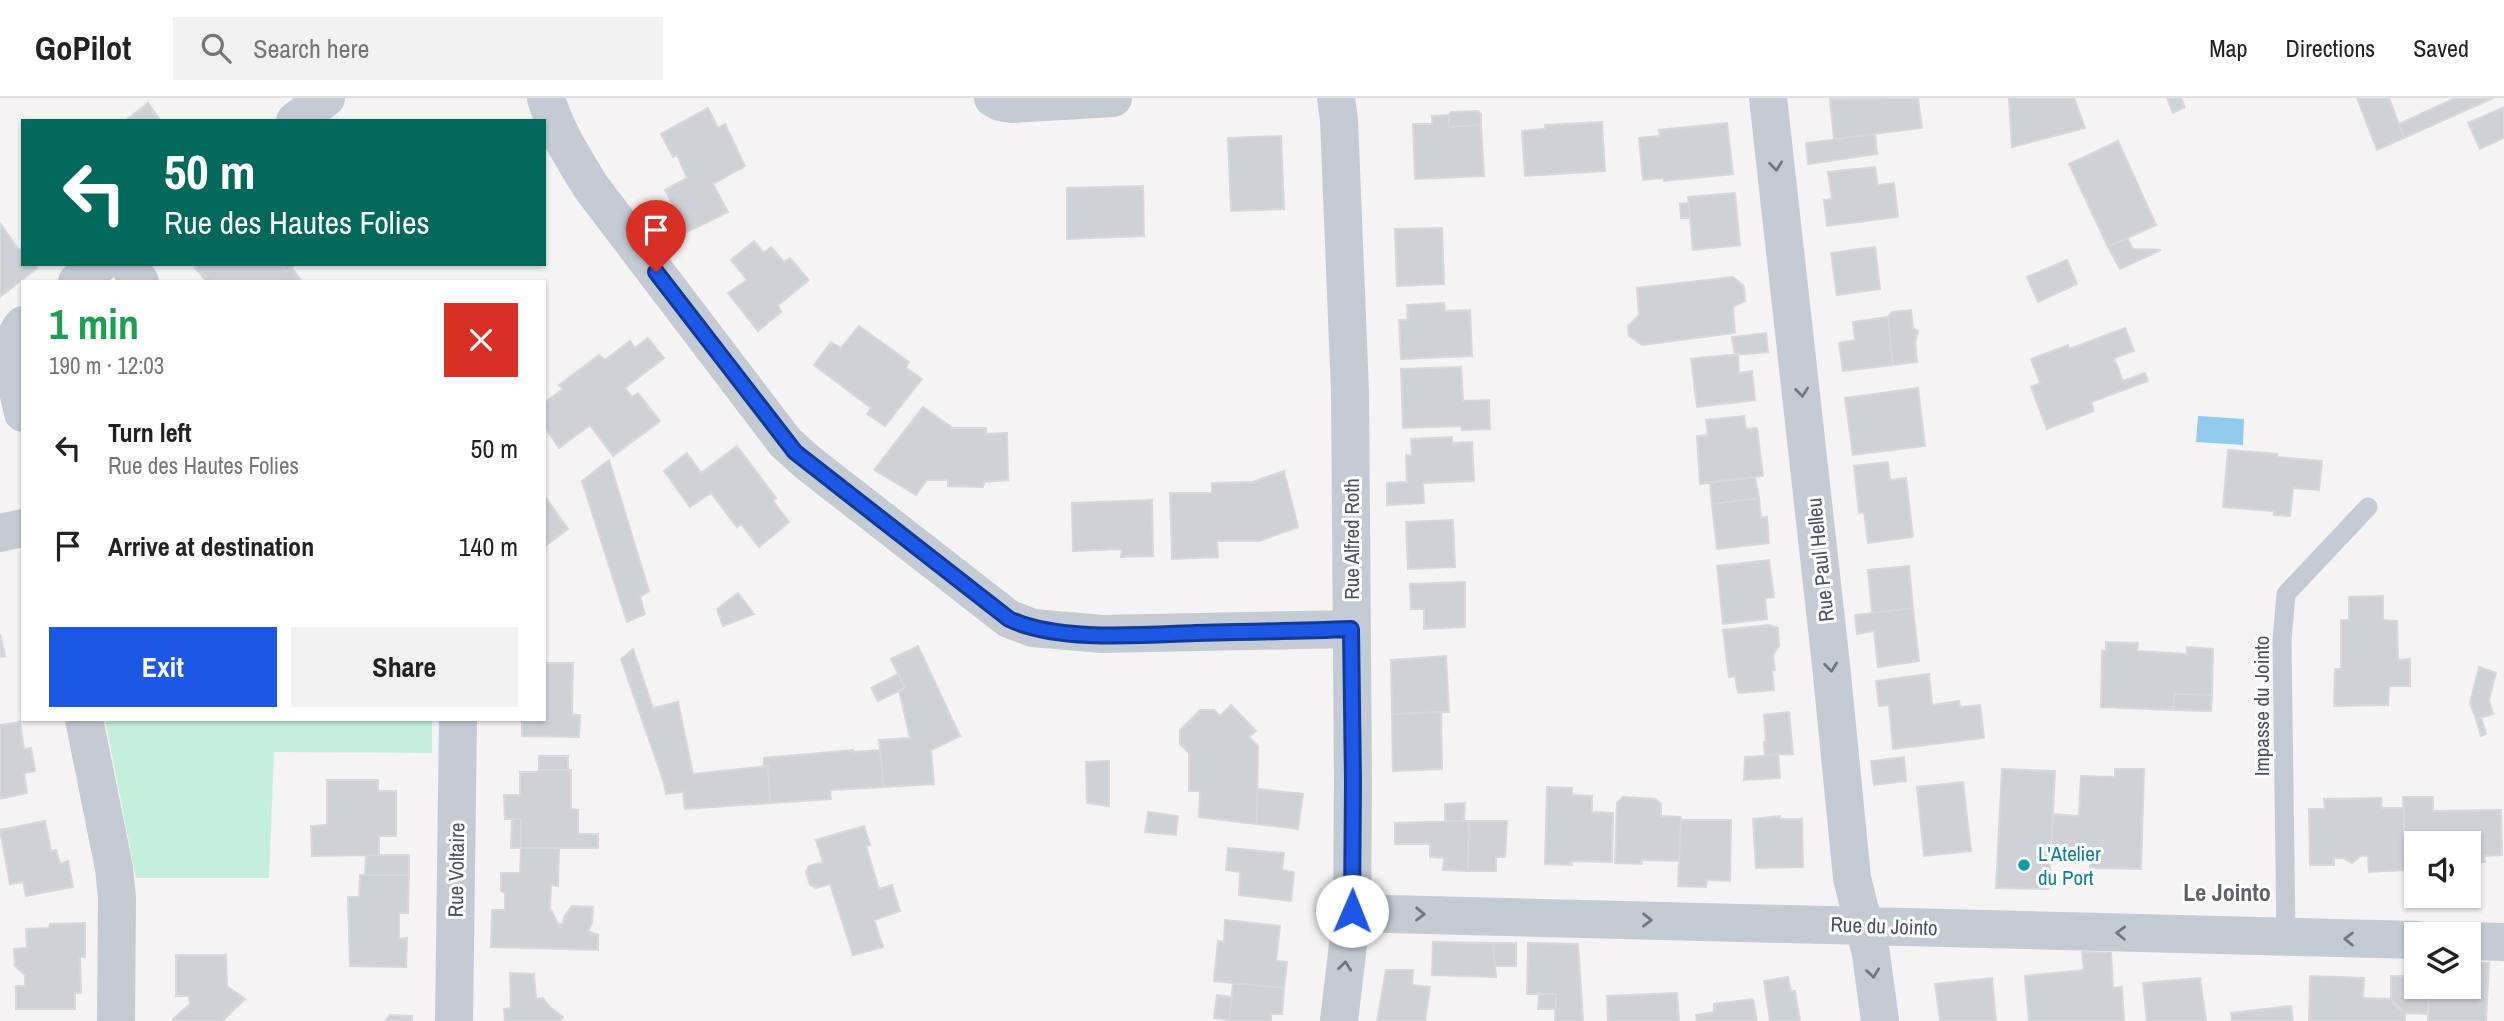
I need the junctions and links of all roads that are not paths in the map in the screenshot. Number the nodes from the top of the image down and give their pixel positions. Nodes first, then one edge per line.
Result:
1 (326, 98) edge
2 (546, 98) edge
3 (993, 98) edge
4 (1113, 98) edge
5 (1336, 98) edge
6 (1769, 98) edge
7 (298, 119) edge
8 (97, 266) edge
9 (80, 280) edge
10 (21, 329) edge
11 (21, 401) edge
12 (2368, 507) dead end
13 (21, 528) edge
14 (0, 533) edge
15 (1351, 629) junction
16 (84, 721) edge
17 (458, 721) edge
18 (1352, 911) junction
19 (1864, 926) junction
20 (2287, 938) junction
21 (2404, 940) edge
22 (2481, 941) edge
23 (2504, 942) edge
24 (116, 1021) edge
25 (454, 1021) edge
26 (1339, 1021) edge
27 (1880, 1021) edge

1 - 7 street
2 - 15 street
3 - 4 street
5 - 15 street, Rue Alfred Roth
6 -> 19 street, Rue Paul Helleu
8 - 9 street
10 - 11 street
12 - 20 lane, Impasse du Jointo
13 - 14 street
15 - 18 street, Rue Alfred Roth
16 - 24 street
17 - 25 street, Rue Voltaire
18 -> 19 street, Rue du Jointo
26 -> 18 street, Rue Alfred Roth
20 -> 19 street, Rue du Jointo
19 -> 27 street, Rue Paul Helleu
21 -> 20 street, Rue du Jointo
22 - 23 street

